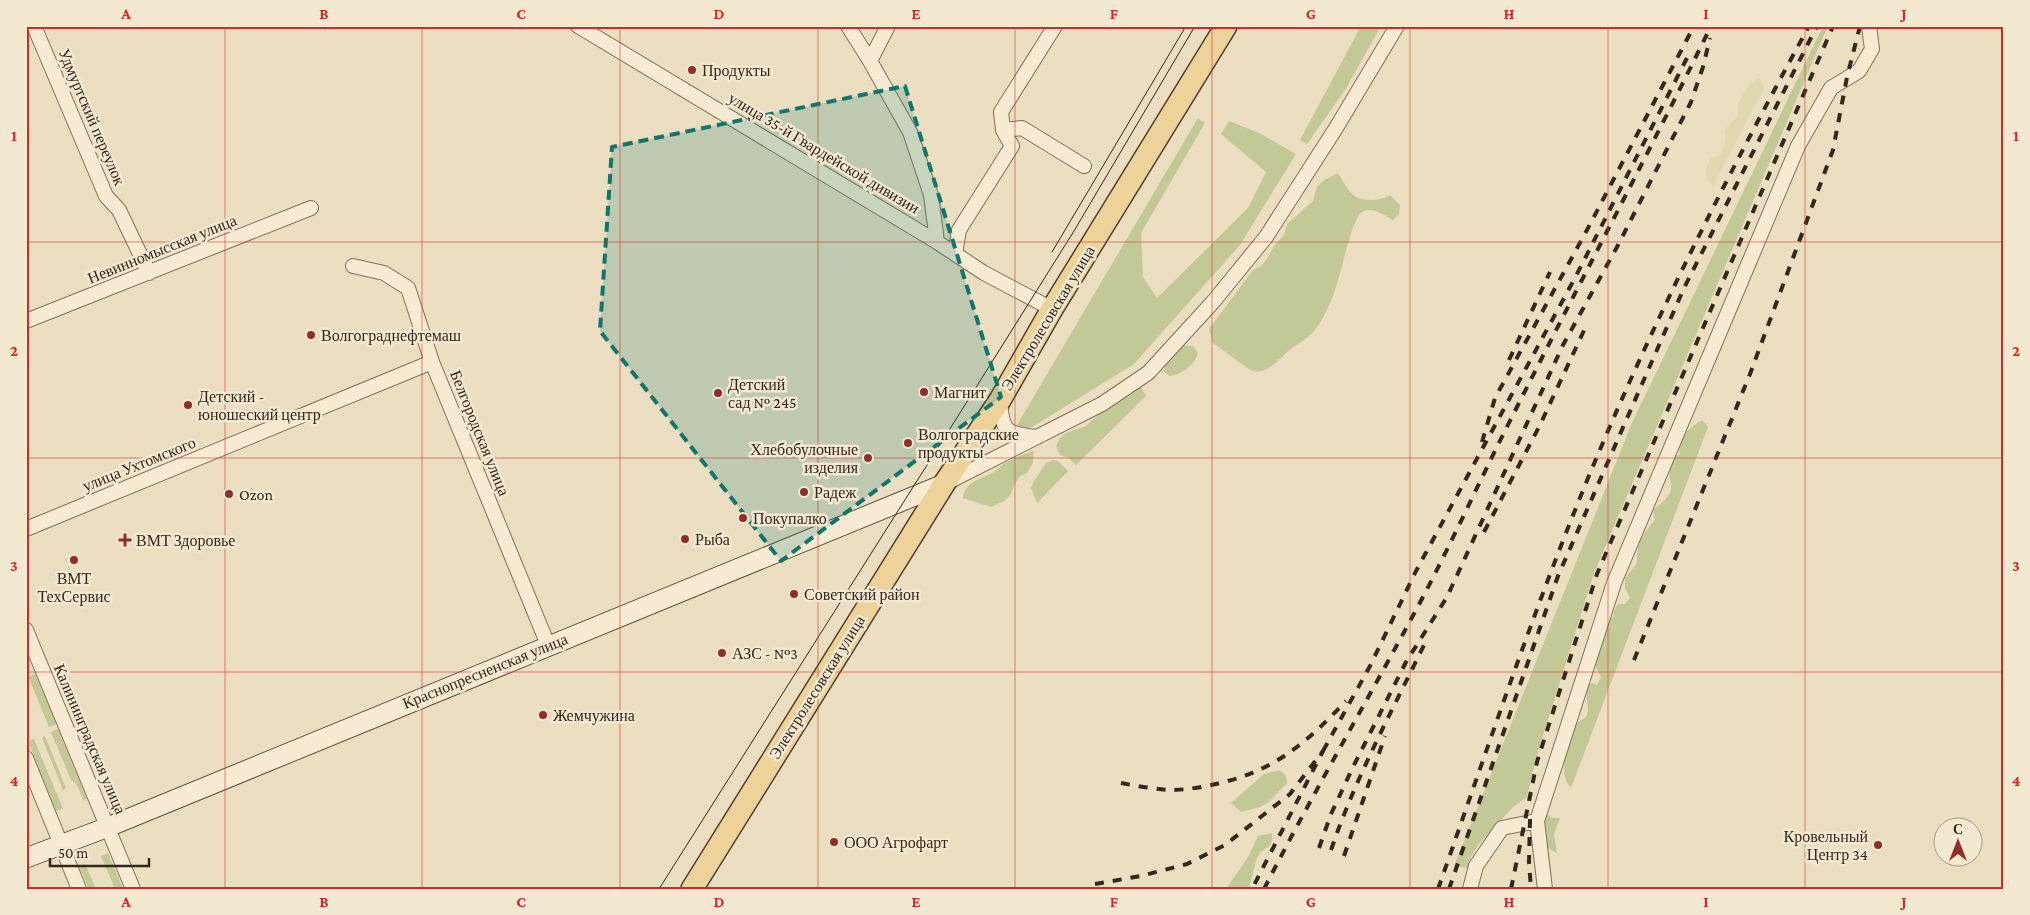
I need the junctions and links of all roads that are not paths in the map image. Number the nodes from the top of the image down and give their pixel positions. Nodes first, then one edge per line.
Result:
1 (34, 26) edge
2 (578, 26) edge
3 (848, 26) edge
4 (888, 26) edge
5 (1055, 26) edge
6 (1226, 26) edge
7 (1397, 26) edge
8 (1869, 26) edge
9 (870, 61) junction
10 (1003, 130) junction
11 (1084, 166) dead end
12 (311, 208) dead end
13 (937, 242) junction
14 (956, 254) junction
15 (353, 266) dead end
16 (149, 273) junction
17 (1052, 309) junction
18 (26, 322) edge
19 (432, 362) junction
20 (1000, 400) junction
21 (1038, 437) junction
22 (944, 484) junction
23 (26, 529) edge
24 (26, 630) edge
25 (548, 645) junction
26 (26, 758) edge
27 (1537, 821) junction
28 (108, 827) junction
29 (61, 844) junction
30 (26, 858) edge
31 (79, 889) edge
32 (132, 889) edge
33 (692, 889) edge
34 (1470, 889) edge
35 (1545, 889) edge

1 - 16 street, Удмуртский переулок
2 - 13 street, улица 35-й Гвардейской дивизии
3 - 9 street
4 - 9 street
5 - 10 street
6 - 17 main road, Электролесовская улица
7 - 21 street
8 - 27 street
9 - 13 street
10 - 11 street
10 - 14 street
12 - 16 street, Невинномысская улица
13 - 14 street, улица 35-й Гвардейской дивизии
14 - 17 street, улица 35-й Гвардейской дивизии
15 - 19 street, Белгородская улица
16 - 18 street, Невинномысская улица
17 - 20 main road, Электролесовская улица
19 - 23 street, улица Ухтомского
19 - 25 street, Белгородская улица
20 - 21 street
20 - 22 main road, Электролесовская улица
21 - 22 street
22 - 25 street, Краснопресненская улица
22 - 33 main road, Электролесовская улица
24 - 28 street, Калининградская улица
25 - 28 street, Краснопресненская улица
26 - 29 street
27 - 34 street
27 - 35 street
28 - 29 street, Краснопресненская улица
28 - 32 street, Калининградская улица
29 - 30 street, Краснопресненская улица
29 - 31 street

